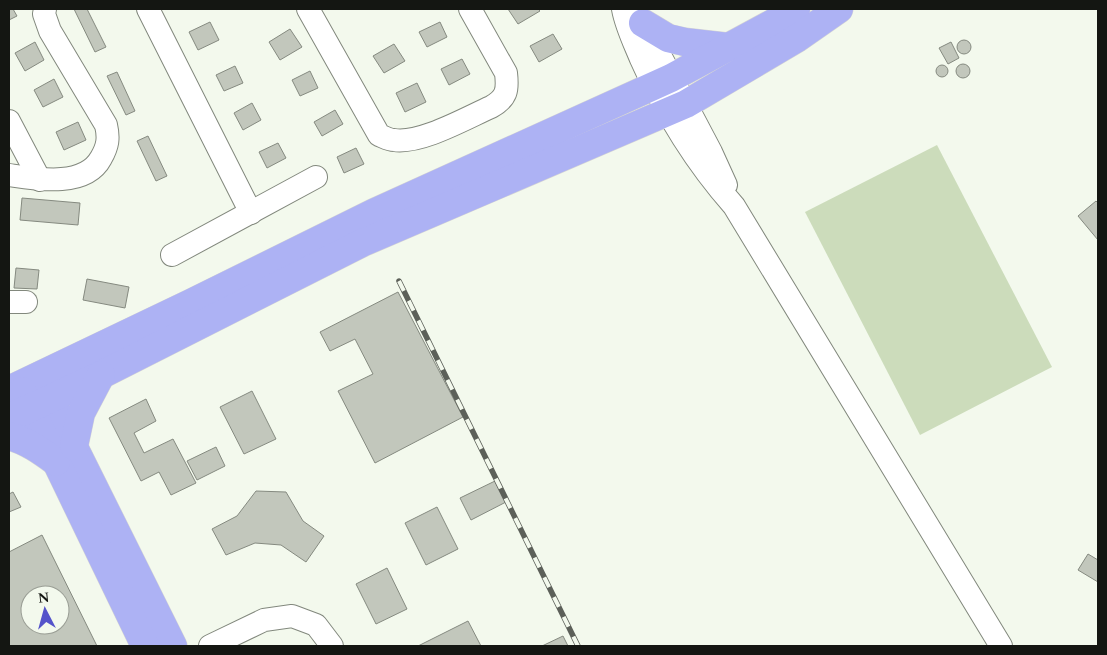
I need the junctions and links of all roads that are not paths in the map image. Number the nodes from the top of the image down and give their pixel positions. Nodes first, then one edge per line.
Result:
1 (45, 9) edge
2 (148, 9) edge
3 (308, 9) edge
4 (470, 9) edge
5 (796, 9) edge
6 (839, 9) edge
7 (632, 14) edge
8 (729, 47) junction
9 (662, 82) junction
10 (676, 108) junction
11 (9, 121) edge
12 (9, 174) edge
13 (316, 177) dead end
14 (40, 180) junction
15 (251, 212) junction
16 (172, 255) dead end
17 (101, 375) junction
18 (26, 396) edge
19 (9, 436) edge
20 (66, 454) junction
21 (147, 630) edge
22 (173, 646) edge
23 (210, 646) edge
24 (332, 646) edge
25 (1001, 646) edge

1 - 14 street
2 - 15 street
3 - 4 street
5 - 8 main road
6 - 10 main road
7 - 8 main road
7 - 9 street
8 - 9 main road
9 - 10 street
9 - 18 main road
10 - 17 main road
10 - 25 street
11 - 14 street
12 - 14 street
13 - 15 street
15 - 16 street
17 - 18 main road
17 - 20 main road
18 - 20 main road
19 - 20 main road
20 - 21 main road
21 - 22 main road
23 - 24 street

